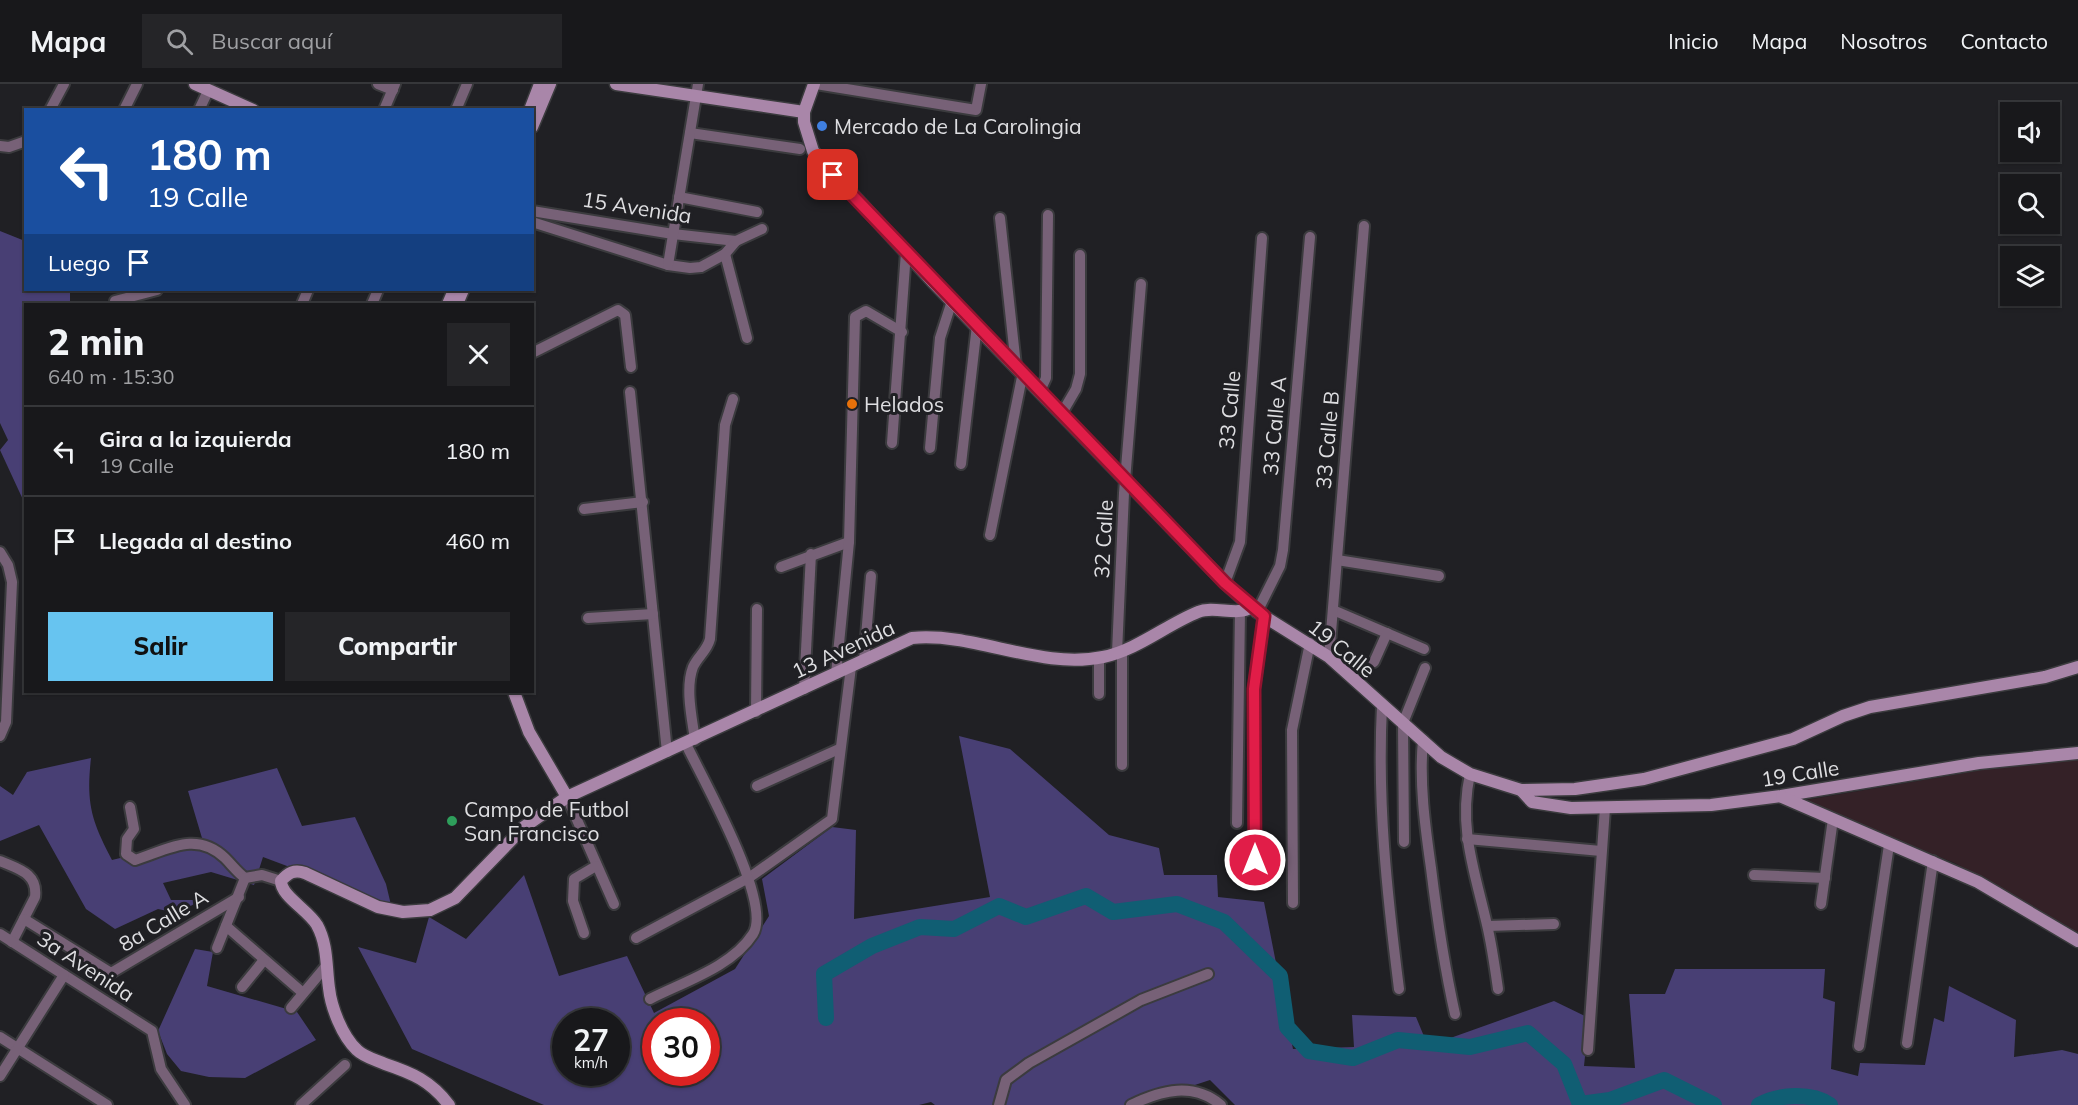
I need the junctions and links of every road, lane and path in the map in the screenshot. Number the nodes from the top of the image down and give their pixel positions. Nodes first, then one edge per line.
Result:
1 (64, 84) edge
2 (137, 84) edge
3 (195, 84) edge
4 (378, 84) edge
5 (467, 84) edge
6 (540, 84) edge
7 (550, 84) edge
8 (616, 84) edge
9 (698, 84) edge
10 (815, 84) edge
11 (981, 84) edge
12 (394, 87) edge
13 (208, 91) junction
14 (695, 98) junction
15 (51, 108) edge
16 (125, 108) edge
17 (200, 108) edge
18 (248, 108) edge
19 (385, 108) edge
20 (457, 108) edge
21 (531, 108) edge
22 (804, 112) junction
23 (534, 122) edge
24 (690, 132) junction
25 (24, 141) edge
26 (0, 146) edge
27 (800, 149) dead end
28 (679, 198) junction
29 (534, 211) edge
30 (756, 212) dead end
31 (1048, 215) dead end
32 (1000, 218) dead end
33 (534, 223) edge
34 (1364, 226) dead end
35 (762, 229) dead end
36 (673, 234) junction
37 (1310, 237) dead end
38 (1262, 238) dead end
39 (736, 241) junction
40 (906, 252) junction
41 (725, 254) junction
42 (1080, 255) dead end
43 (668, 265) junction
44 (1141, 284) dead end
45 (154, 291) edge
46 (951, 301) junction
47 (115, 303) edge
48 (977, 326) junction
49 (902, 332) junction
50 (747, 338) dead end
51 (534, 352) edge
52 (631, 367) dead end
53 (1019, 369) junction
54 (1040, 391) junction
55 (630, 392) dead end
56 (733, 399) dead end
57 (1062, 413) junction
58 (892, 443) dead end
59 (930, 448) dead end
60 (961, 464) dead end
61 (1126, 482) junction
62 (643, 502) junction
63 (584, 508) dead end
64 (990, 535) dead end
65 (849, 542) junction
66 (0, 552) edge
67 (811, 554) junction
68 (1337, 560) junction
69 (781, 567) dead end
70 (871, 576) dead end
71 (1439, 576) dead end
72 (1225, 583) junction
73 (757, 609) dead end
74 (1333, 610) junction
75 (1253, 611) junction
76 (653, 614) junction
77 (588, 618) dead end
78 (1387, 633) junction
79 (1310, 643) junction
80 (1424, 649) dead end
81 (1120, 652) junction
82 (1329, 657) junction
83 (1099, 658) junction
84 (864, 661) junction
85 (1374, 662) dead end
86 (2078, 667) edge
87 (851, 668) junction
88 (1425, 668) dead end
89 (836, 675) junction
90 (804, 689) junction
91 (514, 693) edge
92 (1099, 694) dead end
93 (1382, 706) junction
94 (756, 712) junction
95 (1403, 723) junction
96 (0, 736) edge
97 (1423, 740) junction
98 (690, 742) junction
99 (839, 749) junction
100 (667, 752) junction
101 (2078, 753) edge
102 (1122, 765) dead end
103 (1470, 774) junction
104 (757, 786) dead end
105 (1521, 790) junction
106 (1781, 796) junction
107 (567, 797) junction
108 (130, 807) dead end
109 (1605, 808) junction
110 (1833, 819) junction
111 (1237, 823) dead end
112 (1467, 839) junction
113 (1404, 843) dead end
114 (1889, 845) junction
115 (1601, 851) junction
116 (0, 861) edge
117 (1933, 861) junction
118 (597, 866) junction
119 (1754, 875) dead end
120 (245, 878) junction
121 (750, 878) junction
122 (1824, 878) junction
123 (281, 881) junction
124 (1255, 881) dead end
125 (239, 897) junction
126 (1293, 903) dead end
127 (614, 904) dead end
128 (1821, 904) dead end
129 (24, 919) junction
130 (1554, 924) dead end
131 (226, 926) junction
132 (1488, 926) junction
133 (584, 933) dead end
134 (0, 934) edge
135 (636, 938) dead end
136 (2078, 941) edge
137 (12, 942) junction
138 (217, 948) dead end
139 (264, 960) junction
140 (327, 965) junction
141 (1208, 974) dead end
142 (64, 975) junction
143 (242, 987) dead end
144 (1399, 989) dead end
145 (1498, 989) dead end
146 (303, 993) junction
147 (650, 999) dead end
148 (291, 1008) dead end
149 (1455, 1014) dead end
150 (0, 1037) edge
151 (1907, 1043) dead end
152 (1859, 1046) dead end
153 (18, 1048) junction
154 (1588, 1050) dead end
155 (345, 1065) dead end
156 (0, 1076) edge
157 (107, 1105) edge
158 (185, 1105) edge
159 (301, 1105) edge
160 (449, 1105) edge
161 (999, 1105) edge
162 (1131, 1105) edge
163 (1221, 1105) edge

1 - 15 street
2 - 16 street
3 - 13 main road
4 - 12 street
5 - 20 street
6 - 21 main road
7 - 23 main road
8 - 14 main road
9 - 14 street
10 - 11 street
10 - 22 main road, 19 Calle
12 - 19 street
13 - 17 street
13 - 18 main road
14 - 22 main road
14 - 24 street
22 - 40 main road, 19 Calle
24 - 27 street
24 - 28 street
25 - 26 street
28 - 30 street
28 - 36 street
29 - 36 street, 15 Avenida
31 - 54 street
32 - 53 street
33 - 43 street
34 - 68 street, 33 Calle B
35 - 39 street
36 - 39 street, 15 Avenida
36 - 43 street
37 - 75 street, 33 Calle A
38 - 72 street, 33 Calle
39 - 41 street
40 - 46 main road, 19 Calle
40 - 49 street
41 - 43 street
41 - 50 street
42 - 57 street
44 - 61 street, 32 Calle
45 - 47 street
46 - 48 main road, 19 Calle
46 - 59 street
48 - 53 main road, 19 Calle
48 - 60 street
49 - 58 street
49 - 65 street
51 - 52 street
53 - 54 main road, 19 Calle
53 - 64 street
54 - 57 main road, 19 Calle
55 - 62 street
56 - 98 street
57 - 61 main road, 19 Calle
61 - 72 main road, 19 Calle
61 - 81 street, 32 Calle
62 - 63 street
62 - 76 street
65 - 67 street
65 - 89 street
66 - 96 street
67 - 69 street
67 - 90 street
68 - 71 street
68 - 74 street, 33 Calle B
70 - 84 street
72 - 75 main road, 19 Calle
73 - 94 street
74 - 78 street
74 - 82 street, 33 Calle B
75 - 79 main road, 19 Calle
75 - 81 main road, 13 Avenida
75 - 111 street
75 - 124 street, 33 Calle A
76 - 77 street
76 - 100 street
78 - 80 street
78 - 85 street
79 - 82 main road, 19 Calle
79 - 126 street
81 - 83 main road, 13 Avenida
81 - 102 street, 32 Calle
82 - 93 main road, 19 Calle
83 - 84 main road, 13 Avenida
83 - 92 street
84 - 87 main road, 13 Avenida
86 - 105 main road
87 - 89 main road, 13 Avenida
87 - 99 street
88 - 95 street
89 - 90 main road, 13 Avenida
90 - 94 main road, 13 Avenida
91 - 107 main road
93 - 95 main road, 19 Calle
93 - 144 street
94 - 98 main road, 13 Avenida
95 - 97 main road, 19 Calle
95 - 113 street
97 - 103 main road, 19 Calle
97 - 149 street
98 - 100 main road, 13 Avenida
98 - 121 street
99 - 104 street
99 - 121 street
100 - 107 main road, 13 Avenida
101 - 106 main road, 19 Calle
103 - 105 main road, 19 Calle
103 - 112 street
105 - 109 main road, 19 Calle
106 - 109 main road, 19 Calle
106 - 110 main road
107 - 118 street
107 - 123 main road, 13 Avenida
108 - 120 street
109 - 115 street
110 - 114 main road
110 - 122 street
112 - 115 street
112 - 132 street
114 - 117 main road
114 - 152 street
115 - 154 street
116 - 129 street
117 - 136 main road
117 - 151 street
118 - 127 street
118 - 133 street
119 - 122 street
120 - 123 street
120 - 125 street
121 - 135 street
121 - 147 street
122 - 128 street
123 - 140 main road
125 - 129 street, 8a Calle A
125 - 131 street
129 - 137 street
130 - 132 street
131 - 138 street
131 - 139 street
132 - 145 street
134 - 137 street, 3a Avenida
137 - 142 street, 3a Avenida
139 - 143 street
139 - 146 street
140 - 146 street
140 - 160 main road
141 - 161 street
142 - 153 street
142 - 158 street, 3a Avenida
146 - 148 street
150 - 153 street
153 - 156 street
153 - 157 street
155 - 159 street
162 - 163 street

